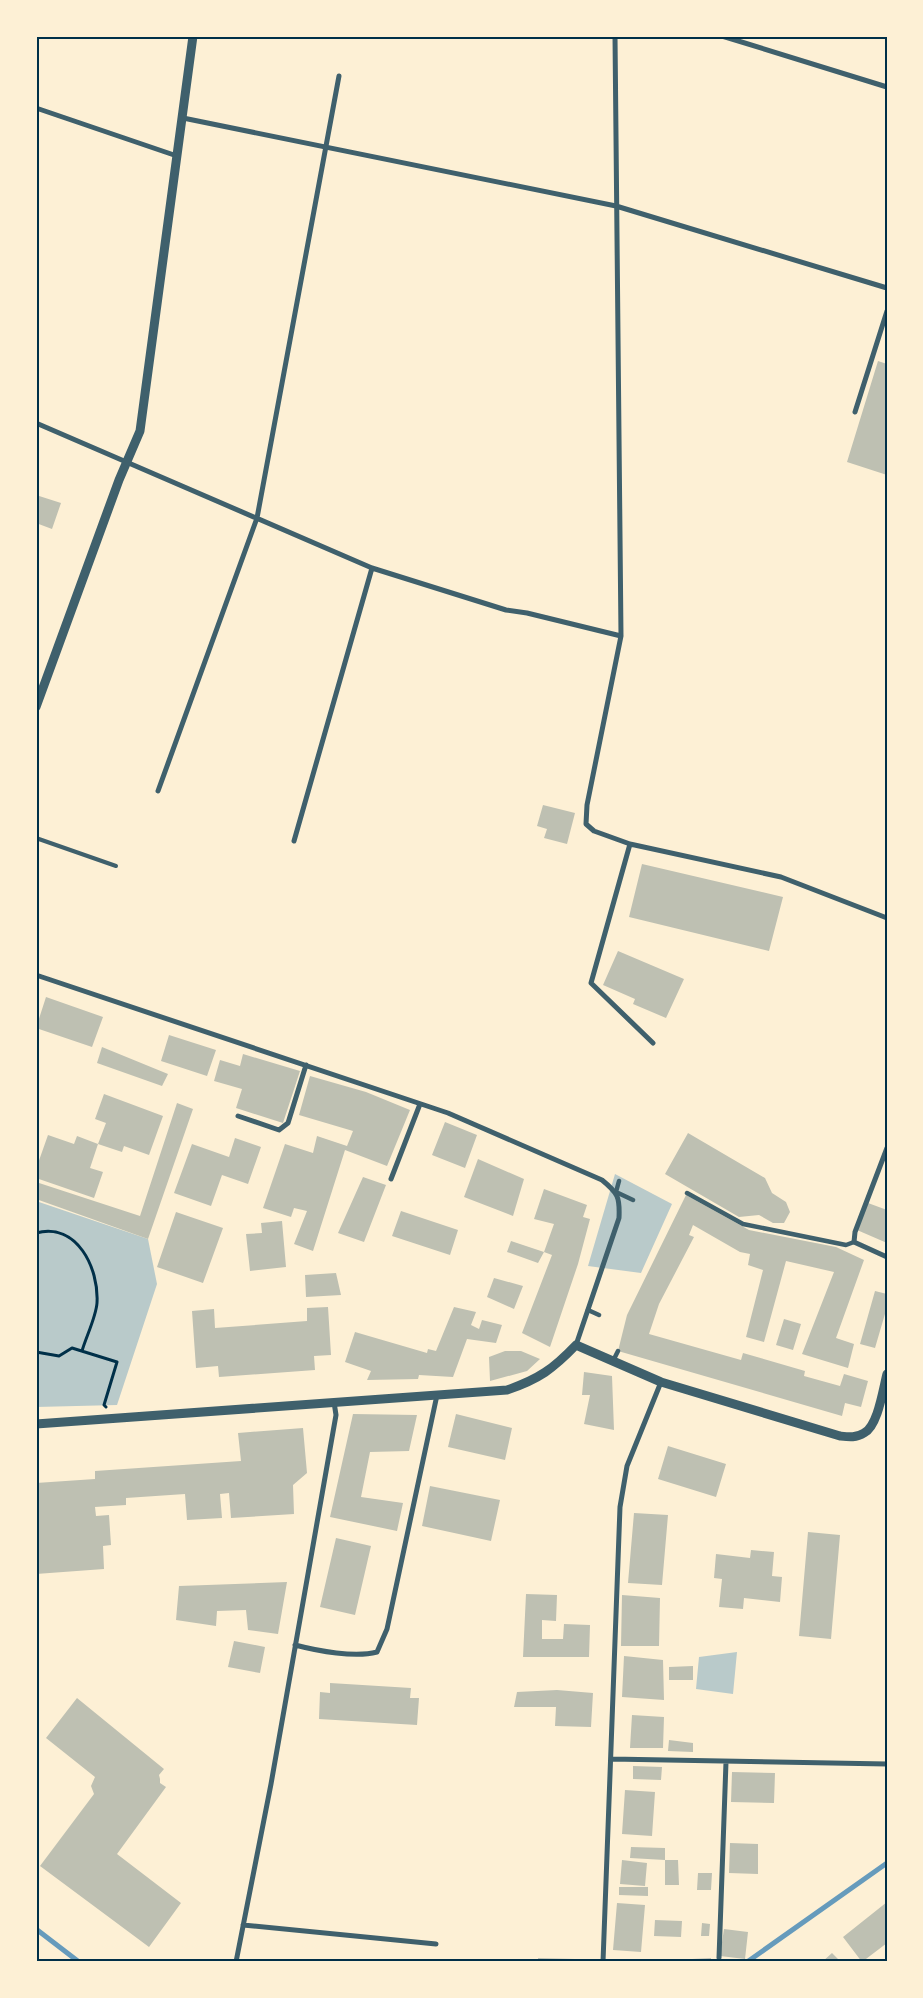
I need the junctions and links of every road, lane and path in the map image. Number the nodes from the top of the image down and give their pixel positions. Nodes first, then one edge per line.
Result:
1 (193, 36) edge
2 (615, 36) edge
3 (722, 36) edge
4 (339, 76) dead end
5 (887, 88) edge
6 (36, 108) edge
7 (183, 118) junction
8 (326, 146) junction
9 (176, 156) junction
10 (616, 206) junction
11 (887, 288) edge
12 (887, 311) edge
13 (855, 412) dead end
14 (36, 423) edge
15 (127, 462) junction
16 (257, 518) junction
17 (372, 568) junction
18 (621, 636) junction
19 (37, 702) edge
20 (158, 791) dead end
21 (36, 838) edge
22 (294, 841) dead end
23 (630, 844) junction
24 (116, 866) dead end
25 (887, 918) edge
26 (36, 975) edge
27 (653, 1043) dead end
28 (306, 1065) junction
29 (420, 1104) junction
30 (238, 1116) dead end
31 (887, 1148) edge
32 (886, 1154) edge
33 (391, 1180) dead end
34 (619, 1181) dead end
35 (616, 1192) junction
36 (687, 1193) dead end
37 (633, 1200) dead end
38 (36, 1233) edge
39 (854, 1242) junction
40 (887, 1256) edge
41 (588, 1310) junction
42 (599, 1315) dead end
43 (576, 1345) junction
44 (82, 1351) junction
45 (618, 1351) dead end
46 (36, 1352) edge
47 (613, 1361) junction
48 (887, 1374) edge
49 (661, 1382) junction
50 (437, 1395) junction
51 (334, 1402) junction
52 (117, 1418) junction
53 (36, 1424) edge
54 (295, 1645) junction
55 (611, 1759) junction
56 (726, 1762) junction
57 (887, 1764) edge
58 (243, 1925) junction
59 (436, 1944) dead end
60 (720, 1958) dead end
61 (236, 1962) edge
62 (603, 1962) edge

1 - 7 street
2 - 10 street
3 - 5 street
4 - 8 street
6 - 9 street
7 - 8 street
7 - 9 street
8 - 10 street
8 - 16 street
9 - 15 street
10 - 11 street
10 - 18 street
12 - 13 street
14 - 15 street
15 - 16 street
15 - 19 street
16 - 17 street
16 - 20 street
17 - 18 street
17 - 22 street
18 - 23 street
21 - 24 lane
23 - 25 street
23 - 27 street
26 - 28 street
28 - 29 street
28 - 30 street
29 - 33 street
29 - 35 street
31 - 32 street
32 - 39 street
34 - 35 street
35 - 37 street
35 - 41 street
36 - 39 street
38 - 44 path
39 - 40 street
41 - 42 street
41 - 43 street
43 - 47 street
43 - 50 street
44 - 46 path
44 - 52 path
45 - 47 street
47 - 49 street
48 - 49 street
49 - 55 street
50 - 51 street
50 - 54 street
51 - 52 street
51 - 54 street
52 - 53 street
54 - 58 street
55 - 56 street
55 - 62 street
56 - 57 street
56 - 60 street
58 - 59 street
58 - 61 street

